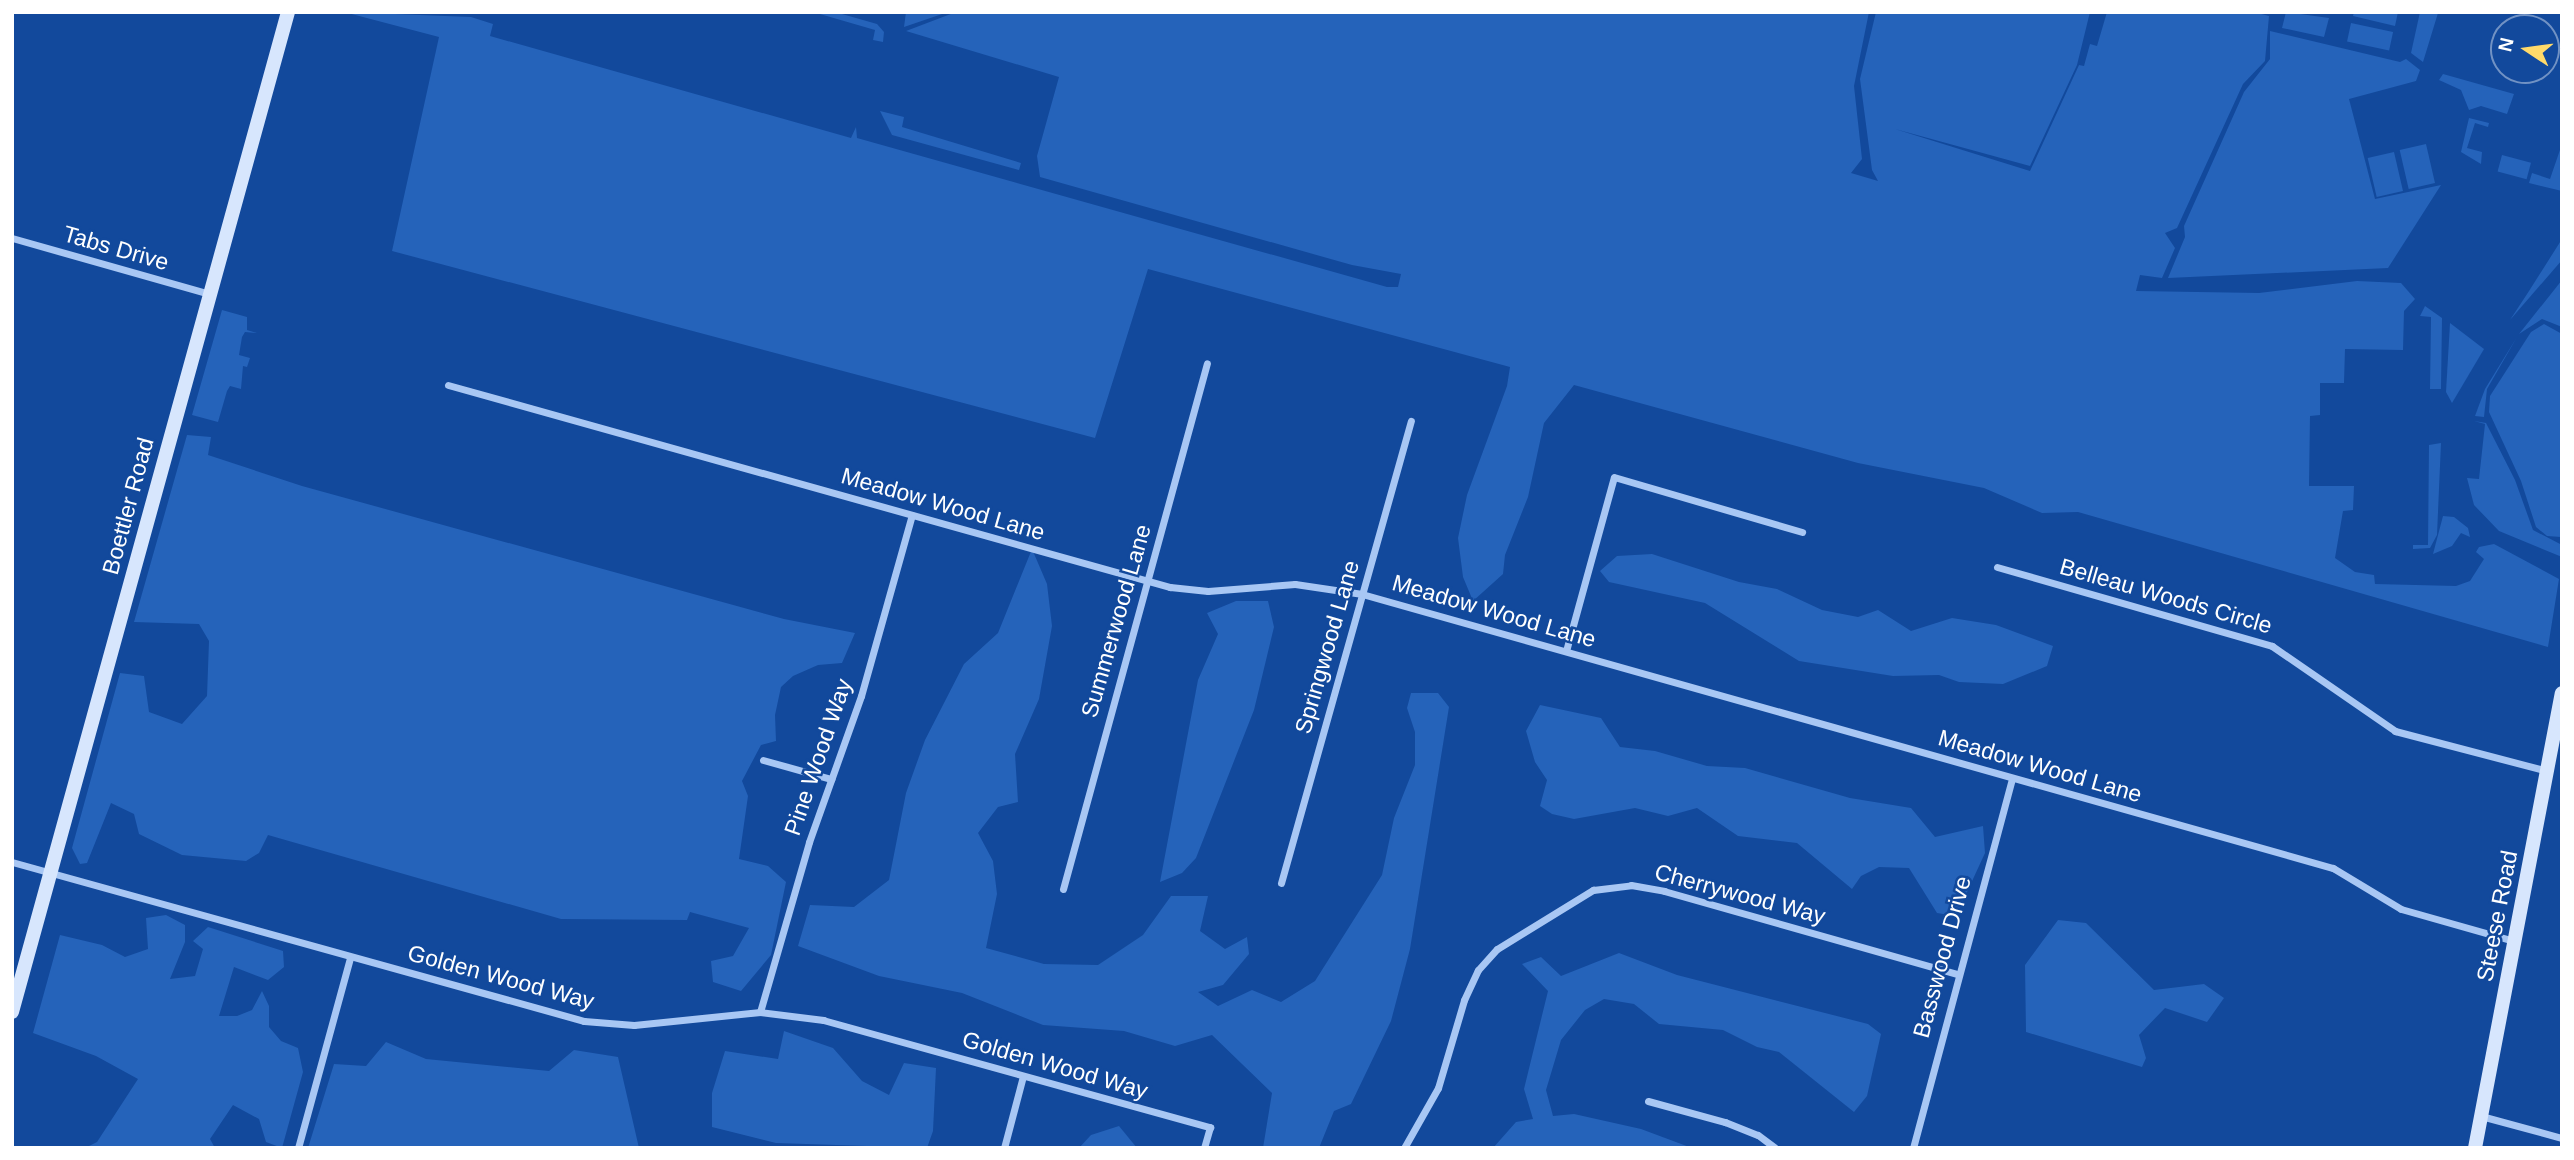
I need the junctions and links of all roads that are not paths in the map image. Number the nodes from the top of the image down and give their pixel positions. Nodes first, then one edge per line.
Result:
1 (288, 12) edge
2 (12, 238) edge
3 (210, 294) junction
4 (1207, 363) dead end
5 (448, 385) dead end
6 (1411, 421) dead end
7 (912, 515) junction
8 (1802, 533) dead end
9 (1997, 567) dead end
10 (1147, 580) junction
11 (1362, 594) junction
12 (1566, 651) junction
13 (2562, 693) edge
14 (763, 760) dead end
15 (2547, 771) junction
16 (2012, 778) junction
17 (831, 779) junction
18 (12, 862) edge
19 (51, 873) junction
20 (1281, 884) dead end
21 (1063, 889) dead end
22 (2515, 941) junction
23 (350, 958) junction
24 (1956, 974) junction
25 (12, 1012) edge
26 (760, 1012) junction
27 (1023, 1076) junction
28 (1648, 1101) dead end
29 (2481, 1116) junction
30 (2562, 1138) edge
31 (298, 1148) edge
32 (1004, 1148) edge
33 (1204, 1148) edge
34 (1405, 1148) edge
35 (1775, 1148) edge
36 (1913, 1148) edge
37 (2475, 1148) edge

1 - 3 street, Boettler Road
2 - 3 street, Tabs Drive
3 - 19 street, Boettler Road
4 - 10 street, Summerwood Lane
5 - 7 street, Meadow Wood Lane
6 - 11 street, Springwood Lane
7 - 10 street, Meadow Wood Lane
7 - 17 street, Pine Wood Way
8 - 12 street
9 - 15 street, Belleau Woods Circle
10 - 11 street, Meadow Wood Lane
10 - 21 street, Summerwood Lane
11 - 12 street, Meadow Wood Lane
11 - 20 street, Springwood Lane
12 - 16 street, Meadow Wood Lane
13 - 15 street, Steese Road
14 - 17 street
15 - 22 street, Steese Road
16 - 22 street, Meadow Wood Lane
16 - 24 street, Basswood Drive
17 - 26 street, Pine Wood Way
18 - 19 street, Golden Wood Way
19 - 23 street, Golden Wood Way
19 - 25 street, Boettler Road
22 - 29 street, Steese Road
23 - 26 street, Golden Wood Way
23 - 31 street
24 - 34 street, Cherrywood Way
24 - 36 street, Basswood Drive
26 - 27 street, Golden Wood Way
27 - 32 street
27 - 33 street, Golden Wood Way
28 - 35 street
29 - 30 street
29 - 37 street, Steese Road

